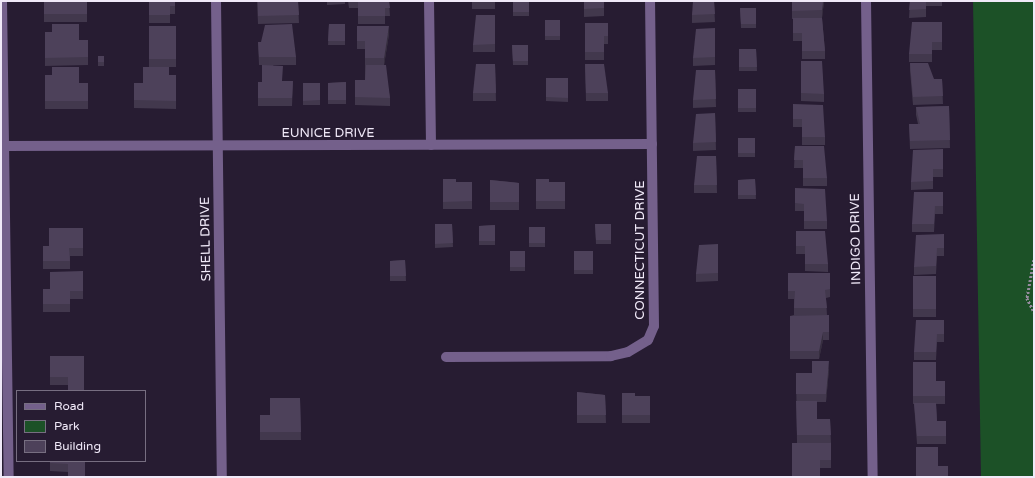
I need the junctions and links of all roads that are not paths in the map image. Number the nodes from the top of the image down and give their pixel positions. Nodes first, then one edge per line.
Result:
1 (2, 1) edge
2 (216, 1) edge
3 (429, 1) edge
4 (650, 1) edge
5 (866, 1) edge
6 (652, 144) junction
7 (431, 145) junction
8 (4, 146) junction
9 (218, 146) junction
10 (446, 357) dead end
11 (9, 477) edge
12 (222, 477) edge
13 (873, 477) edge

1 - 8 street
2 - 9 street, SHELL DRIVE
3 - 7 street
4 - 6 street, CONNECTICUT DRIVE
5 - 13 street, INDIGO DRIVE
6 - 7 street, EUNICE DRIVE
6 - 10 street, CONNECTICUT DRIVE
7 - 9 street, EUNICE DRIVE
8 - 9 street, EUNICE DRIVE
8 - 11 street
9 - 12 street, SHELL DRIVE

